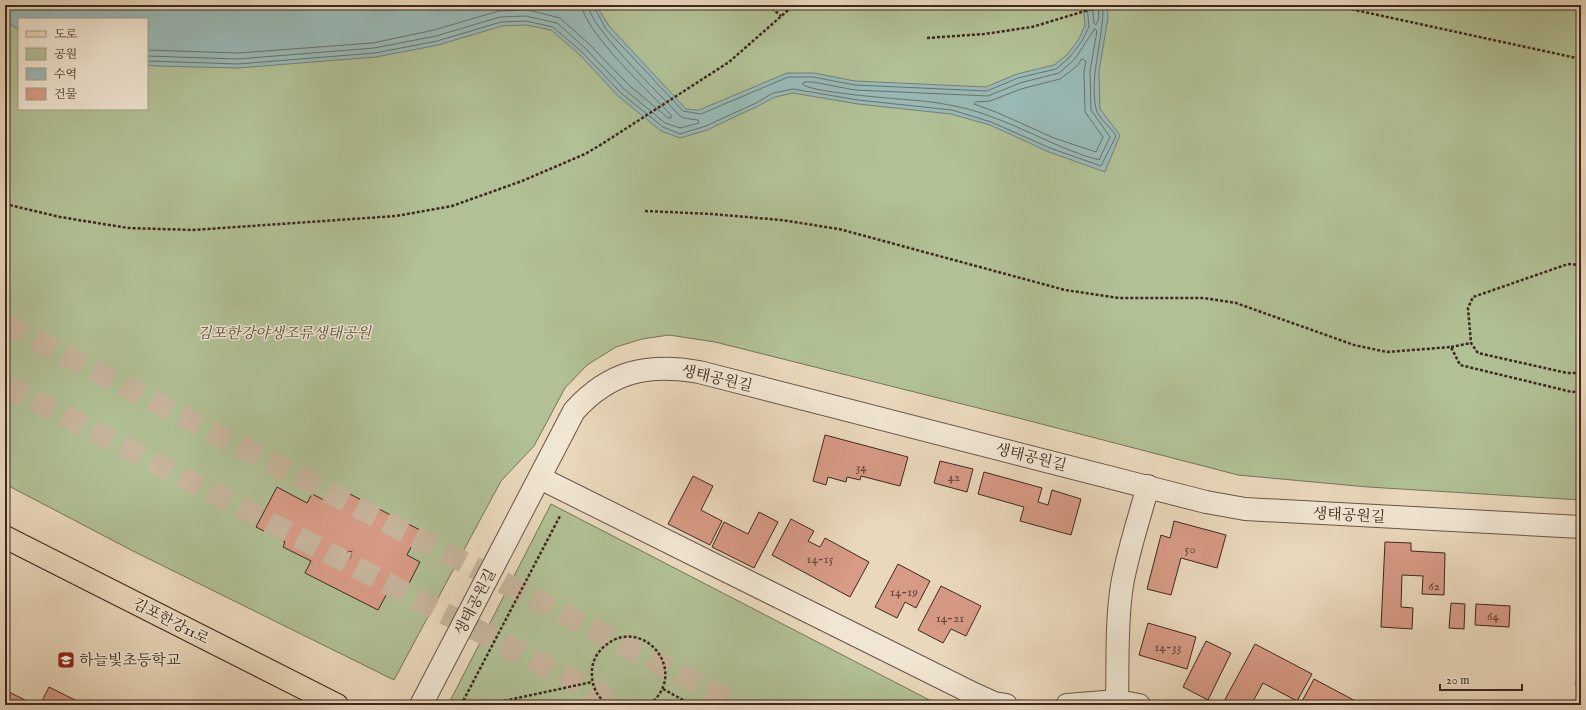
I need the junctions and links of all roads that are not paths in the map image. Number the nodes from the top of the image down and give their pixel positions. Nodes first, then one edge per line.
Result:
1 (540, 478) junction
2 (1148, 486) junction
3 (1581, 527) edge
4 (5, 537) edge
5 (5, 550) edge
6 (1117, 701) junction
7 (306, 705) edge
8 (337, 705) edge
9 (421, 705) edge
10 (1006, 705) edge
11 (1067, 705) edge
12 (1139, 705) edge

1 - 2 street, 생태공원길
1 - 9 street, 생태공원길
1 - 10 street
2 - 3 street, 생태공원길
2 - 6 street
4 - 8 main road, 김포한강11로
5 - 7 main road, 김포한강11로
6 - 11 street
6 - 12 street

